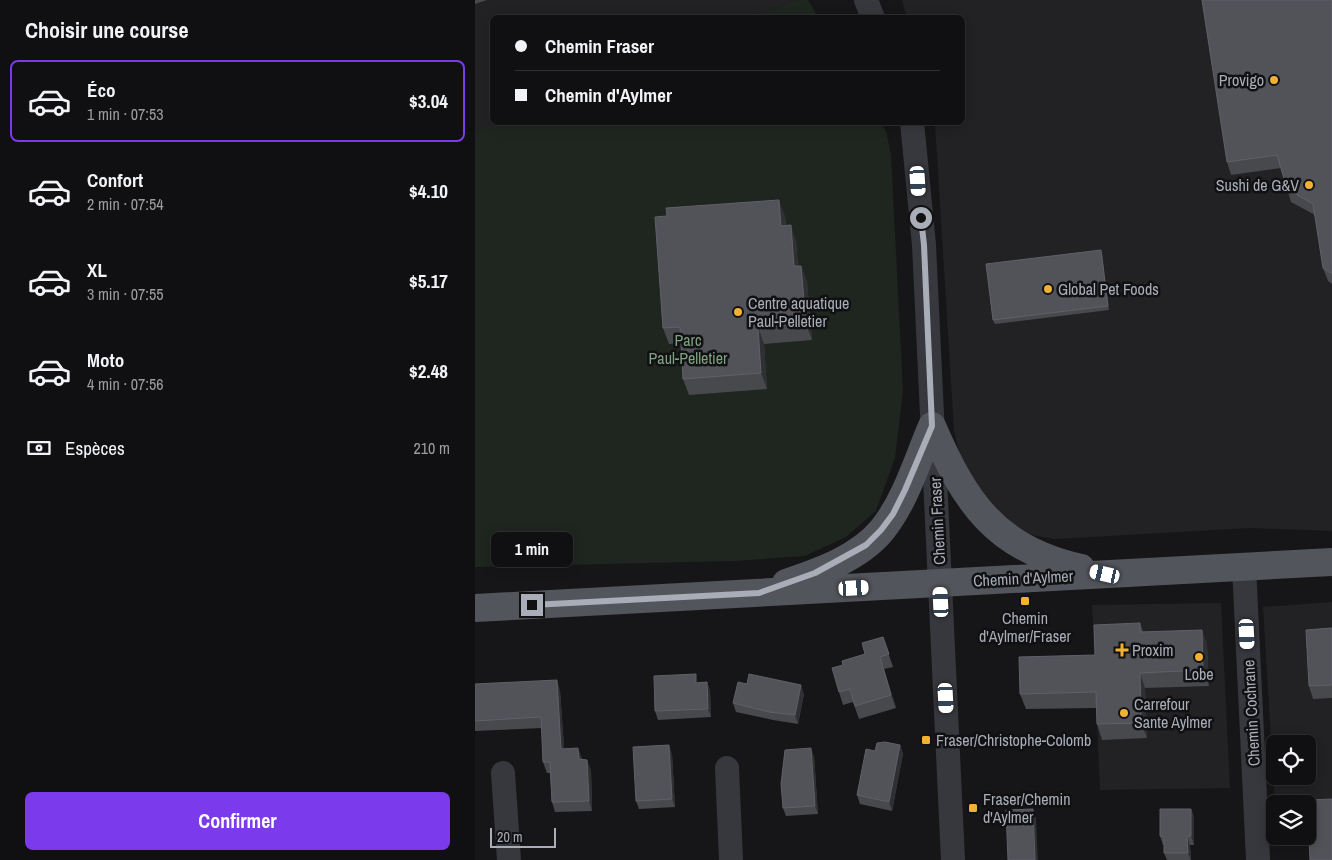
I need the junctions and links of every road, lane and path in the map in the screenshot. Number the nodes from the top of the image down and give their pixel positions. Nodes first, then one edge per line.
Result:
1 (866, 0) edge
2 (872, 15) edge
3 (912, 125) edge
4 (932, 426) junction
5 (1332, 562) edge
6 (1244, 566) junction
7 (1105, 574) junction
8 (940, 583) junction
9 (759, 593) junction
10 (475, 608) edge
11 (727, 768) dead end
12 (503, 773) dead end
13 (509, 860) edge
14 (731, 860) edge
15 (953, 860) edge
16 (1258, 860) edge

1 - 2 street
3 - 4 street, Chemin Fraser
4 - 7 main road
4 - 8 street, Chemin Fraser
4 - 9 main road
5 - 6 main road, Chemin d'Aylmer
6 - 7 main road, Chemin d'Aylmer
6 - 16 street, Chemin Cochrane
7 - 8 main road, Chemin d'Aylmer
8 - 9 main road, Chemin d'Aylmer
8 - 15 street, Chemin Fraser
9 - 10 main road, Chemin d'Aylmer
11 - 14 street
12 - 13 street

